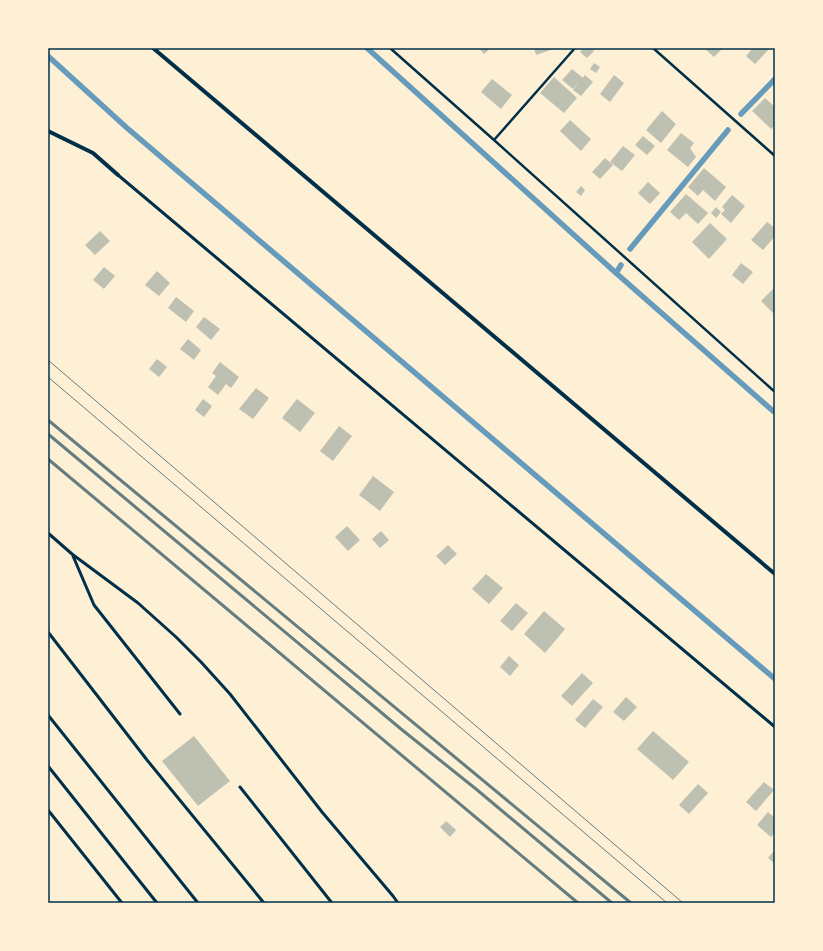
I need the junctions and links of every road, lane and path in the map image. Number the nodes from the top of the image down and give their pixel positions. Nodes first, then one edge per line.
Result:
1 (153, 48) edge
2 (390, 48) edge
3 (575, 48) edge
4 (653, 48) edge
5 (48, 131) edge
6 (494, 140) junction
7 (775, 156) edge
8 (118, 175) joint
9 (775, 392) edge
10 (48, 533) edge
11 (72, 554) junction
12 (775, 574) edge
13 (48, 632) edge
14 (180, 714) dead end
15 (48, 715) edge
16 (775, 726) edge
17 (48, 766) edge
18 (240, 787) dead end
19 (48, 810) edge
20 (122, 903) edge
21 (156, 903) edge
22 (198, 903) edge
23 (264, 903) edge
24 (332, 903) edge
25 (398, 903) edge

1 - 12 street
2 - 6 path
3 - 6 path
4 - 7 path
5 - 8 street
6 - 9 path
8 - 16 lane
10 - 11 lane
11 - 14 lane
11 - 25 lane
13 - 23 lane
15 - 22 lane
17 - 21 lane
18 - 24 lane
19 - 20 lane

